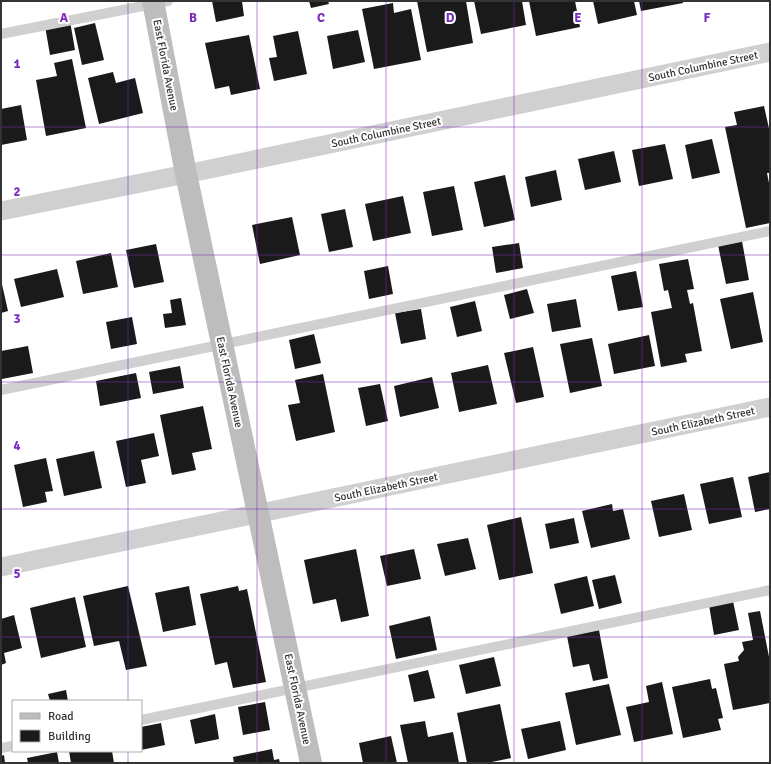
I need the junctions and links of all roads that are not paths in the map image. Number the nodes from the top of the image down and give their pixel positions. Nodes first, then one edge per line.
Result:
1 (159, 2) edge
2 (1, 34) edge
3 (770, 52) edge
4 (186, 174) junction
5 (1, 211) edge
6 (770, 231) edge
7 (222, 345) junction
8 (1, 390) edge
9 (770, 407) edge
10 (258, 514) junction
11 (1, 567) edge
12 (770, 590) edge
13 (296, 689) junction
14 (142, 720) edge
15 (12, 746) edge
16 (1, 748) edge
17 (311, 763) edge

1 - 2 lane
1 - 4 street, East Florida Avenue
3 - 4 street, South Columbine Street
4 - 5 street, South Columbine Street
4 - 7 street, East Florida Avenue
6 - 7 lane
7 - 8 lane
7 - 10 street, East Florida Avenue
9 - 10 street, South Elizabeth Street
10 - 11 street, South Elizabeth Street
10 - 13 street, East Florida Avenue
12 - 13 lane
13 - 14 lane
13 - 17 street, East Florida Avenue
15 - 16 lane

